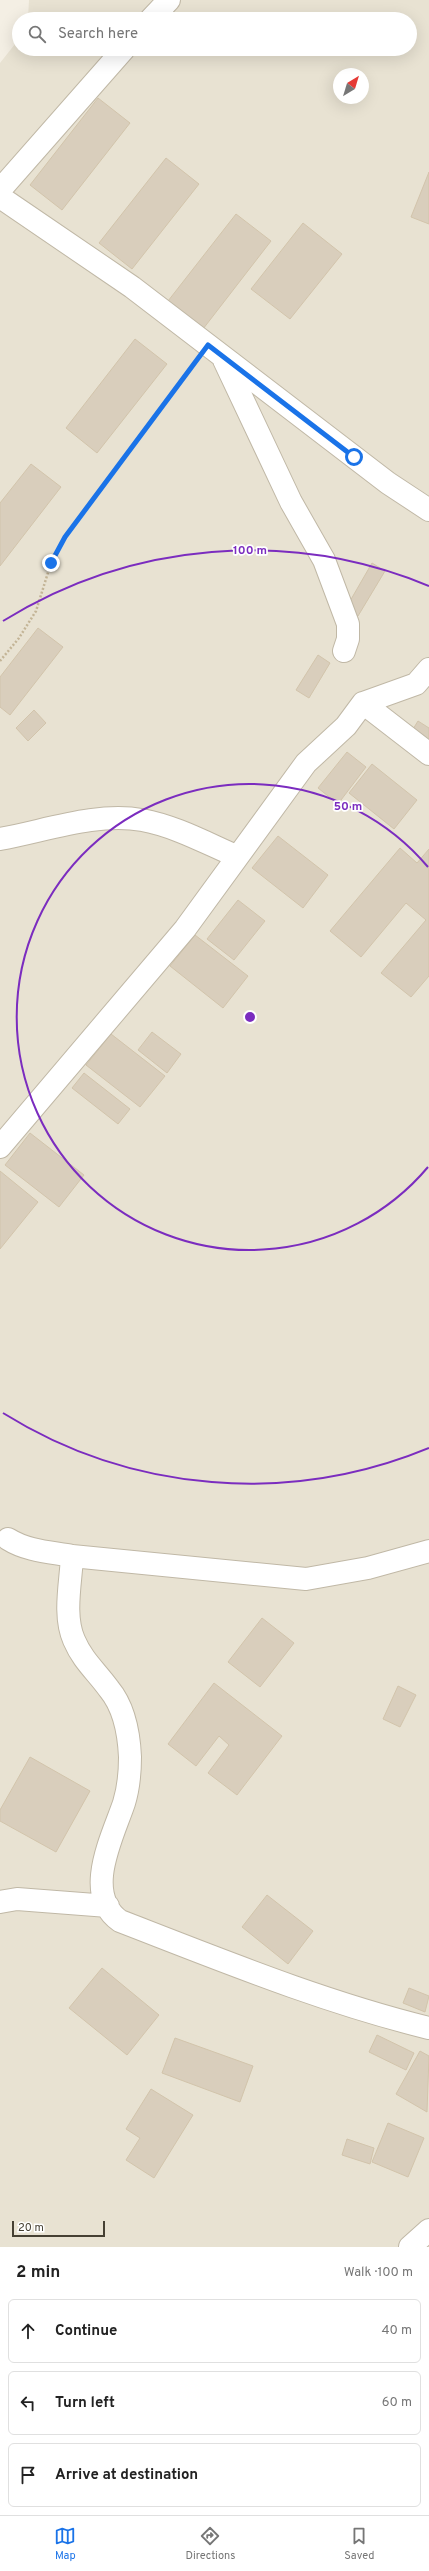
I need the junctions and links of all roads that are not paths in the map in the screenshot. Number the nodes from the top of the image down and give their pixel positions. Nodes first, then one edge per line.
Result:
1 (168, 0) edge
2 (157, 12) edge
3 (118, 56) edge
4 (0, 190) edge
5 (0, 197) edge
6 (215, 350) junction
7 (429, 510) edge
8 (344, 651) dead end
9 (429, 669) edge
10 (363, 703) junction
11 (429, 754) edge
12 (0, 839) edge
13 (236, 856) junction
14 (0, 1147) edge
15 (8, 1539) dead end
16 (429, 1551) edge
17 (72, 1556) junction
18 (0, 1902) edge
19 (108, 1906) junction
20 (429, 2028) edge
21 (429, 2230) edge
22 (410, 2247) edge

1 - 2 street
3 - 4 street
5 - 6 street
6 - 7 street
6 - 8 street
9 - 10 street
10 - 11 street
10 - 13 street
12 - 13 street
13 - 14 street
15 - 17 street
16 - 17 street
17 - 19 street
18 - 19 street
19 - 20 street
21 - 22 street

